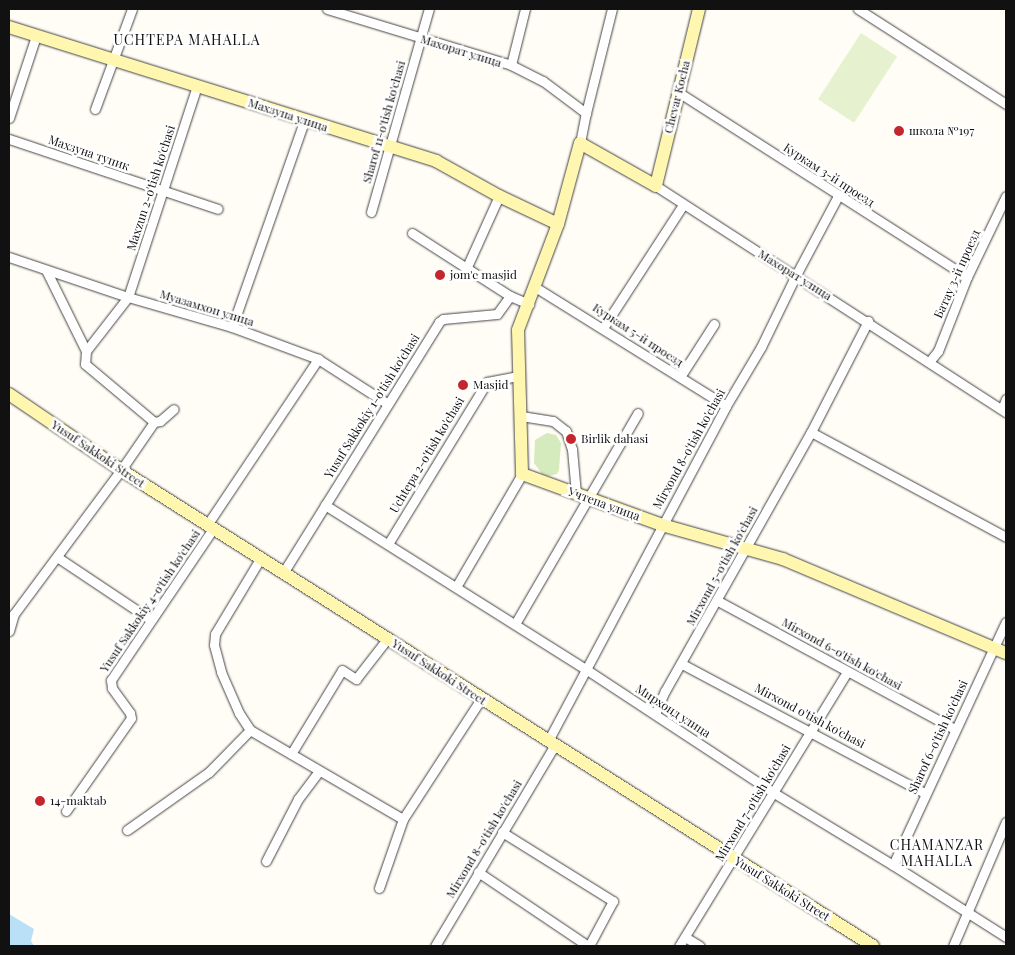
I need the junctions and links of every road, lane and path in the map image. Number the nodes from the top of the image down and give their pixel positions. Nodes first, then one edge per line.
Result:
1 (132, 9) edge
2 (328, 9) edge
3 (429, 9) edge
4 (525, 9) edge
5 (612, 9) edge
6 (699, 9) edge
7 (858, 9) edge
8 (9, 28) edge
9 (36, 36) junction
10 (421, 39) junction
11 (115, 60) junction
12 (511, 66) junction
13 (197, 86) junction
14 (678, 92) junction
15 (1006, 104) edge
16 (96, 109) dead end
17 (586, 112) junction
18 (9, 118) edge
19 (304, 121) junction
20 (9, 139) edge
21 (580, 143) junction
22 (391, 147) junction
23 (656, 186) junction
24 (164, 191) junction
25 (499, 196) junction
26 (838, 196) junction
27 (1006, 196) edge
28 (683, 205) junction
29 (218, 210) dead end
30 (371, 212) dead end
31 (558, 224) junction
32 (412, 233) dead end
33 (9, 258) edge
34 (466, 269) junction
35 (46, 270) junction
36 (796, 275) junction
37 (967, 277) junction
38 (536, 287) junction
39 (510, 296) junction
40 (128, 297) junction
41 (529, 304) junction
42 (868, 321) junction
43 (714, 324) dead end
44 (232, 328) junction
45 (603, 328) junction
46 (86, 350) junction
47 (318, 359) junction
48 (929, 362) junction
49 (518, 376) junction
50 (680, 377) junction
51 (10, 397) edge
52 (1006, 399) edge
53 (388, 404) junction
54 (726, 406) junction
55 (174, 409) dead end
56 (1004, 411) edge
57 (638, 413) dead end
58 (521, 416) junction
59 (154, 422) junction
60 (811, 432) junction
61 (121, 470) junction
62 (522, 474) junction
63 (576, 494) junction
64 (588, 499) junction
65 (325, 505) junction
66 (662, 524) junction
67 (210, 527) junction
68 (1006, 537) edge
69 (388, 544) junction
70 (745, 549) junction
71 (57, 557) junction
72 (260, 559) junction
73 (283, 573) junction
74 (456, 587) junction
75 (718, 601) junction
76 (151, 620) junction
77 (1006, 622) edge
78 (515, 624) junction
79 (9, 631) edge
80 (387, 638) junction
81 (993, 649) junction
82 (1006, 653) edge
83 (682, 664) junction
84 (587, 670) junction
85 (847, 672) junction
86 (481, 699) junction
87 (655, 714) junction
88 (955, 729) junction
89 (250, 730) junction
90 (811, 730) junction
91 (552, 743) junction
92 (291, 754) junction
93 (319, 771) junction
94 (774, 793) junction
95 (925, 793) junction
96 (66, 812) dead end
97 (403, 819) junction
98 (1006, 822) edge
99 (127, 830) dead end
100 (502, 832) junction
101 (734, 859) junction
102 (266, 861) dead end
103 (894, 864) junction
104 (478, 872) junction
105 (379, 888) dead end
106 (968, 912) junction
107 (686, 937) junction
108 (1006, 937) edge
109 (434, 946) edge
110 (589, 946) edge
111 (680, 946) edge
112 (700, 946) edge
113 (873, 946) edge
114 (953, 946) edge

1 - 11 street
2 - 10 street, Махорат улица
3 - 10 street, Sharof 11-o'tish ko'chasi
4 - 12 street
5 - 17 street
6 - 14 street, Chevar Kocha
7 - 15 street
8 - 9 street, Махзуна улица
9 - 11 street, Махзуна улица
9 - 18 street
10 - 12 street, Махорат улица
10 - 22 street, Sharof 11-o'tish ko'chasi
11 - 13 street, Махзуна улица
11 - 16 street
12 - 17 street, Махорат улица
13 - 19 street, Махзуна улица
13 - 24 street, Maxzun 2-o'tish ko'chasi
14 - 23 street, Chevar Kocha
14 - 26 street, Куркам 3-й проезд
17 - 21 street
19 - 22 street, Махзуна улица
19 - 44 street
20 - 24 street, Махзуна тупик
21 - 23 street, Махорат улица
21 - 31 street
22 - 25 street, Махзуна улица
22 - 30 street, Sharof 11-o'tish ko'chasi
23 - 28 street, Махорат улица
24 - 29 street, Махзуна тупик
24 - 40 street, Maxzun 2-o'tish ko'chasi
25 - 31 street, Махзуна улица
25 - 34 street
26 - 36 street, Mirxond 8-o'tish ko'chasi
26 - 37 street, Куркам 3-й проезд
27 - 37 street, Батау 3-й проезд
28 - 36 street, Махорат улица
28 - 45 street
31 - 38 street
32 - 34 street
33 - 35 street, Муазамхон улица
34 - 39 street
35 - 40 street, Муазамхон улица
35 - 46 street
36 - 42 street, Махорат улица
36 - 54 street, Mirxond 8-o'tish ko'chasi
37 - 48 street, Батау 3-й проезд
38 - 41 street
38 - 45 street, Куркам 5-й проезд
39 - 41 street
39 - 53 street, Yusuf Sakkokiy 1-o'tish ko'chasi
40 - 44 street, Муазамхон улица
40 - 46 street, Maxzun 2-o'tish ko'chasi
41 - 49 street
42 - 48 street, Махорат улица
42 - 60 street, Mirxond 5-o'tish ko'chasi
43 - 50 street
44 - 47 street, Муазамхон улица
45 - 50 street, Куркам 5-й проезд
46 - 59 street
47 - 53 street, Муазамхон улица
47 - 67 street, Yusuf Sakkokiy 4-o'tish ko'chasi
48 - 56 street, Махорат улица
49 - 58 street
49 - 69 street, Uchtepa 2-o'tish ko'chasi
50 - 54 street, Куркам 5-й проезд
51 - 61 street, Yusuf Sakkoki Street
52 - 56 street
53 - 65 street, Yusuf Sakkokiy 1-o'tish ko'chasi
54 - 66 street, Mirxond 8-o'tish ko'chasi
55 - 59 street
57 - 64 street
58 - 62 street
58 - 63 street
59 - 61 street
60 - 68 street
60 - 70 street, Mirxond 5-o'tish ko'chasi
61 - 67 street, Yusuf Sakkoki Street
61 - 71 street
62 - 63 street, Учтепа улица
62 - 74 street
63 - 64 street, Учтепа улица
64 - 66 street, Учтепа улица
64 - 78 street
65 - 69 street, Мирхонд улица
65 - 73 street, Yusuf Sakkokiy 1-o'tish ko'chasi
66 - 70 street, Учтепа улица
66 - 84 street, Mirxond 8-o'tish ko'chasi
67 - 72 street, Yusuf Sakkoki Street
67 - 76 street, Yusuf Sakkokiy 4-o'tish ko'chasi
69 - 74 street, Мирхонд улица
70 - 75 street, Mirxond 5-o'tish ko'chasi
70 - 81 street, Учтепа улица
71 - 76 street
71 - 79 street
72 - 73 street, Yusuf Sakkoki Street
72 - 89 street
73 - 80 street, Yusuf Sakkoki Street
74 - 78 street, Мирхонд улица
75 - 83 street, Mirxond 5-o'tish ko'chasi
75 - 85 street, Mirxond 6-o'tish ko'chasi
76 - 96 street, Yusuf Sakkokiy 4-o'tish ko'chasi
77 - 81 street, Sharof 6-o'tish ko'chasi
78 - 84 street, Мирхонд улица
80 - 86 street, Yusuf Sakkoki Street
80 - 92 street
81 - 82 street, Учтепа улица
81 - 88 street, Sharof 6-o'tish ko'chasi
83 - 87 street, Mirxond 5-o'tish ko'chasi
83 - 90 street, Mirxond o'tish ko'chasi
84 - 87 street, Мирхонд улица
84 - 91 street, Mirxond 8-o'tish ko'chasi
85 - 88 street, Mirxond 6-o'tish ko'chasi
85 - 90 street, Mirxond 7-o'tish ko'chasi
86 - 91 street, Yusuf Sakkoki Street
86 - 97 street
87 - 94 street, Мирхонд улица
88 - 95 street, Sharof 6-o'tish ko'chasi
89 - 92 street
89 - 99 street
90 - 94 street, Mirxond 7-o'tish ko'chasi
90 - 95 street, Mirxond o'tish ko'chasi
91 - 100 street, Mirxond 8-o'tish ko'chasi
91 - 101 street, Yusuf Sakkoki Street
92 - 93 street
93 - 97 street
93 - 102 street
94 - 101 street, Mirxond 7-o'tish ko'chasi
94 - 103 street, Мирхонд улица
95 - 103 street, Sharof 6-o'tish ko'chasi
97 - 105 street
98 - 106 street
100 - 104 street, Mirxond 8-o'tish ko'chasi
100 - 110 street
101 - 107 street, Mirxond 7-o'tish ko'chasi
101 - 113 street, Yusuf Sakkoki Street
103 - 106 street, Мирхонд улица
104 - 109 street, Mirxond 8-o'tish ko'chasi
104 - 110 street
106 - 108 street, Мирхонд улица
106 - 114 street
107 - 111 street, Mirxond 7-o'tish ko'chasi
107 - 112 street

